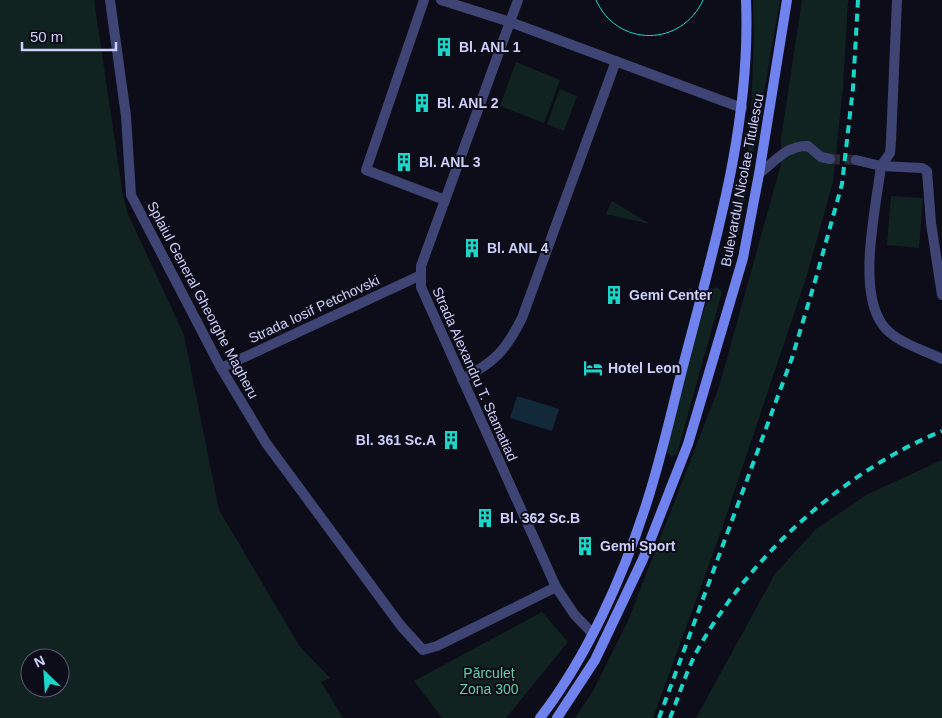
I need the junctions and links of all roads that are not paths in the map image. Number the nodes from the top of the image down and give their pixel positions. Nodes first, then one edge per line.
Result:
1 (110, 0) edge
2 (424, 0) edge
3 (441, 0) edge
4 (518, 0) edge
5 (746, 0) edge
6 (787, 0) edge
7 (897, 0) edge
8 (510, 22) junction
9 (616, 61) junction
10 (742, 108) junction
11 (830, 159) tunnel mouth
12 (856, 160) tunnel mouth
13 (881, 166) junction
14 (759, 174) junction
15 (445, 200) junction
16 (419, 276) junction
17 (942, 295) edge
18 (942, 359) edge
19 (221, 368) junction
20 (462, 379) junction
21 (556, 587) junction
22 (592, 634) junction
23 (540, 718) edge
24 (557, 718) edge

1 - 19 street, Splaiul General Gheorghe Magheru
2 - 15 street
3 - 8 street
4 - 8 street, Strada Alexandru T. Stamatiad
5 - 10 main road, Bulevardul Nicolae Titulescu
6 - 14 main road, Bulevardul Nicolae Titulescu
7 - 13 street
8 - 9 street
8 - 15 street, Strada Alexandru T. Stamatiad
9 - 10 street
9 - 20 street
10 - 22 main road, Bulevardul Nicolae Titulescu
11 - 14 street
12 - 13 street
13 - 17 street
13 - 18 street
14 - 24 main road, Bulevardul Nicolae Titulescu
15 - 16 street, Strada Alexandru T. Stamatiad
16 - 19 street, Strada Iosif Petchovski
16 - 20 street, Strada Alexandru T. Stamatiad
19 - 21 street, Splaiul General Gheorghe Magheru
20 - 21 street, Strada Alexandru T. Stamatiad
21 - 22 street, Strada Alexandru T. Stamatiad
22 - 23 main road, Bulevardul Nicolae Titulescu

